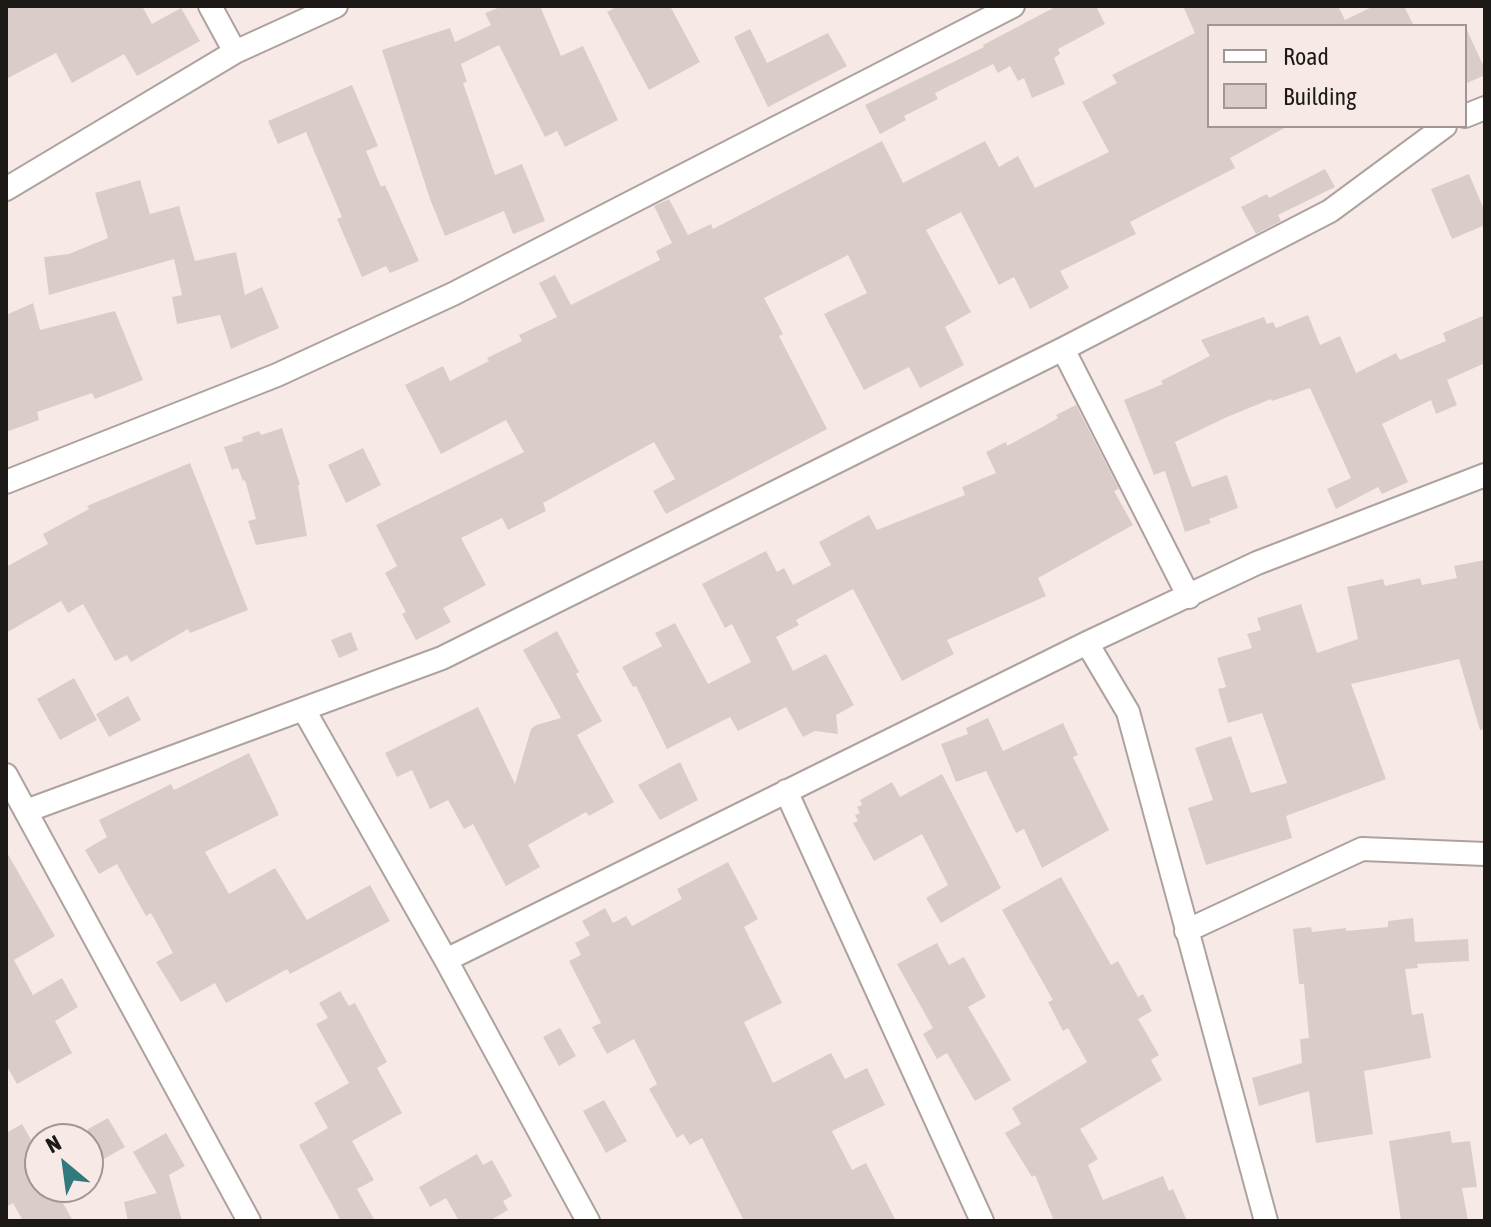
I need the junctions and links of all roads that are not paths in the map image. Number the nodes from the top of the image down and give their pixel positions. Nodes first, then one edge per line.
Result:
1 (210, 6) edge
2 (336, 6) edge
3 (1013, 6) edge
4 (235, 52) junction
5 (1442, 128) edge
6 (6, 189) edge
7 (1063, 349) junction
8 (1485, 475) edge
9 (6, 482) edge
10 (1189, 597) junction
11 (1087, 643) junction
12 (304, 710) junction
13 (6, 775) edge
14 (786, 791) junction
15 (26, 811) junction
16 (1485, 854) edge
17 (1186, 931) junction
18 (446, 960) junction
19 (249, 1221) edge
20 (588, 1221) edge
21 (982, 1221) edge
22 (1266, 1221) edge

1 - 4 street
2 - 4 street
3 - 9 street
4 - 6 street
5 - 7 street
7 - 10 street
7 - 12 street
8 - 10 street
10 - 11 street
11 - 14 street
11 - 17 street
12 - 15 street
12 - 18 street
13 - 15 street
14 - 18 street
14 - 21 street
15 - 19 street
16 - 17 street
17 - 22 street
18 - 20 street

